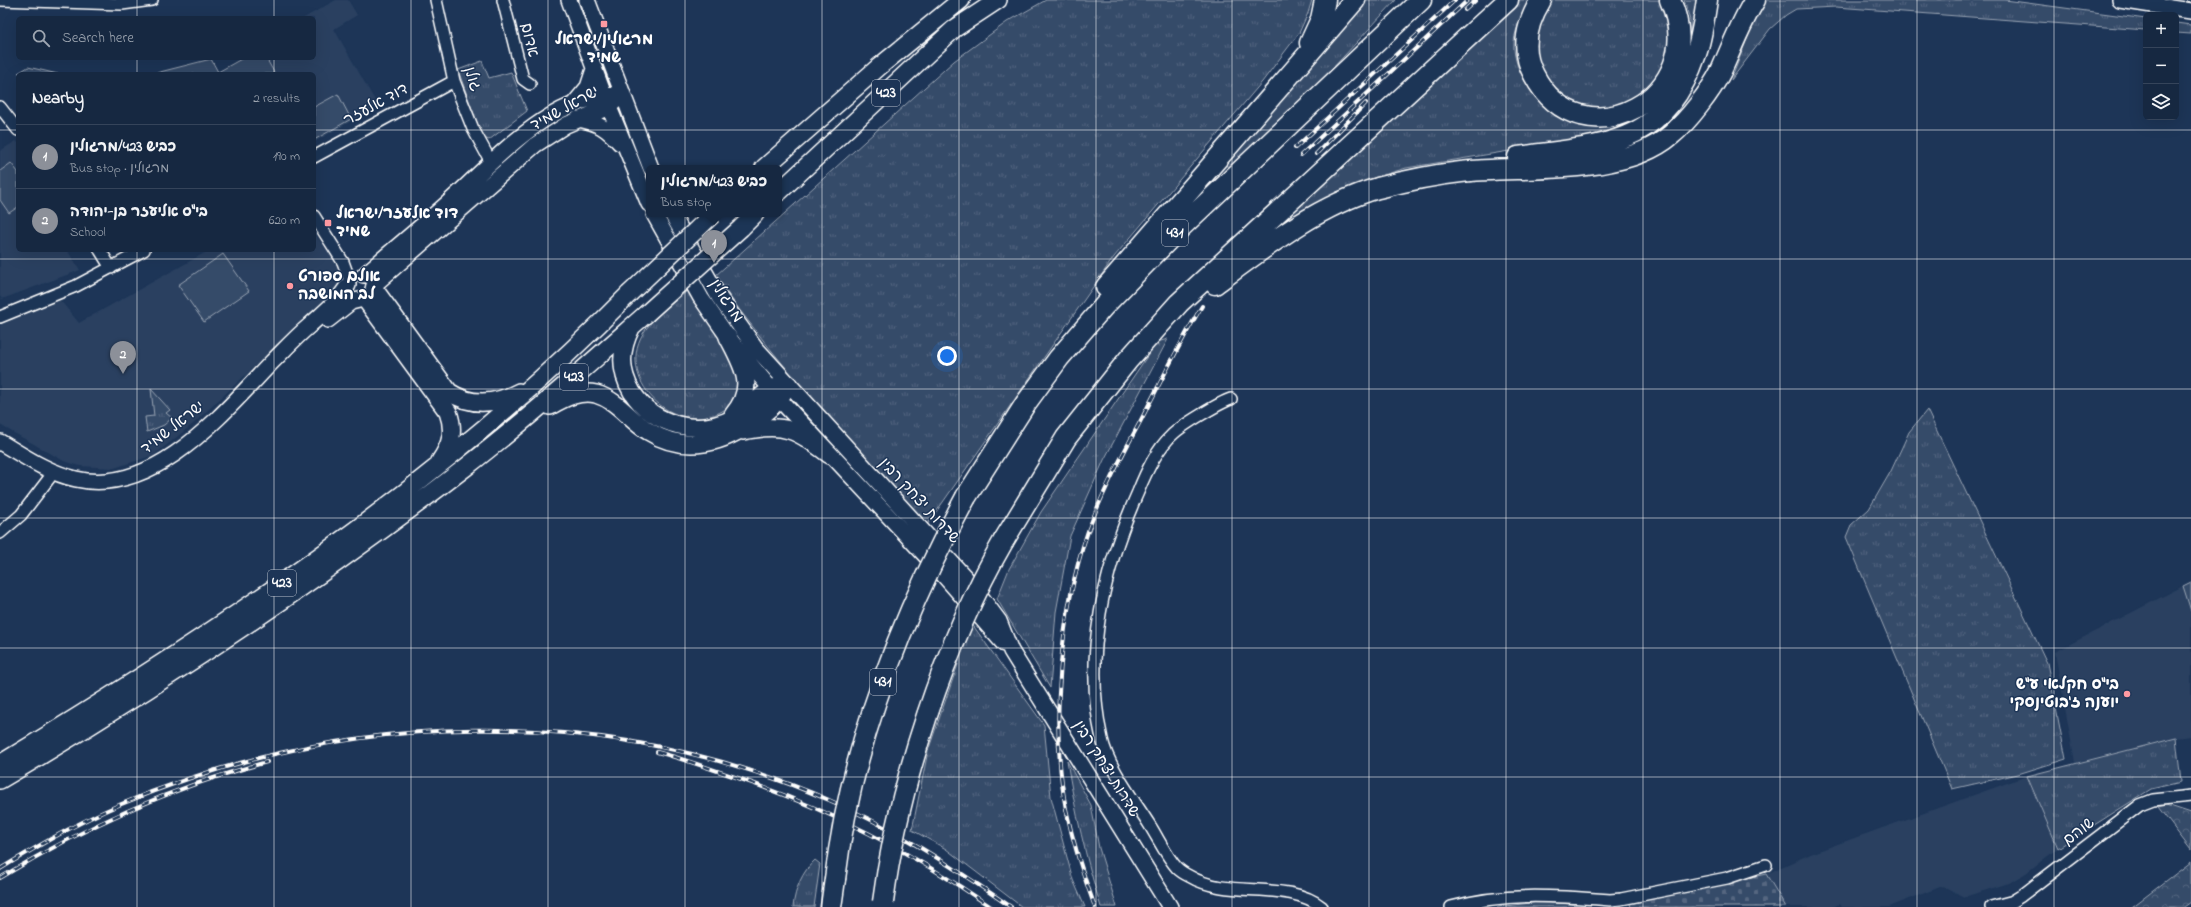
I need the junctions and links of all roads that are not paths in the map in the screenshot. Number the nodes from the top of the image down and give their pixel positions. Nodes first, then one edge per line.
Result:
1 (0, 0) edge
2 (152, 0) edge
3 (436, 0) edge
4 (503, 0) edge
5 (570, 0) edge
6 (587, 0) edge
7 (961, 0) edge
8 (998, 0) edge
9 (1325, 0) edge
10 (1355, 0) edge
11 (1410, 0) edge
12 (1421, 0) edge
13 (1508, 0) edge
14 (1541, 0) edge
15 (1670, 0) edge
16 (1707, 0) edge
17 (1738, 0) edge
18 (1755, 0) edge
19 (2120, 0) edge
20 (89, 1) edge
21 (2191, 11) edge
22 (594, 69) junction
23 (1341, 74) junction
24 (454, 81) junction
25 (530, 84) dead end
26 (1276, 91) junction
27 (622, 95) junction
28 (606, 101) junction
29 (0, 107) edge
30 (1695, 107) junction
31 (575, 112) junction
32 (16, 127) edge
33 (626, 150) junction
34 (316, 156) edge
35 (491, 162) junction
36 (650, 165) edge
37 (767, 165) edge
38 (782, 189) edge
39 (646, 197) edge
40 (1343, 201) junction
41 (656, 217) edge
42 (674, 217) edge
43 (711, 217) edge
44 (753, 217) edge
45 (316, 219) edge
46 (101, 252) edge
47 (140, 252) edge
48 (111, 268) junction
49 (362, 286) junction
50 (0, 317) edge
51 (632, 326) junction
52 (1153, 331) junction
53 (728, 337) junction
54 (544, 375) junction
55 (788, 384) junction
56 (775, 395) junction
57 (1231, 399) dead end
58 (1026, 403) junction
59 (723, 422) junction
60 (515, 426) junction
61 (739, 432) junction
62 (0, 442) edge
63 (830, 455) junction
64 (435, 469) junction
65 (54, 472) junction
66 (0, 533) edge
67 (1011, 651) junction
68 (0, 764) edge
69 (0, 780) edge
70 (2191, 796) edge
71 (2167, 798) junction
72 (2191, 804) edge
73 (1766, 865) dead end
74 (883, 905) edge
75 (832, 907) edge
76 (1170, 907) edge
77 (1322, 907) edge
78 (1452, 907) edge
79 (1997, 907) edge

1 - 20 street
2 - 20 street
3 - 24 street, גולן
4 - 25 street, אדום
5 - 22 main road
6 - 27 main road
7 - 37 main road, 423
8 - 38 main road, 423
9 - 26 highway
10 - 26 highway
11 - 23 highway
12 - 23 highway, 431
13 - 52 highway
14 - 15 highway
16 - 40 highway
17 - 30 highway
18 - 30 highway
19 - 21 main road
22 - 28 main road
22 - 31 main road
23 - 58 highway, 431
24 - 34 street, דוד אלעזר
24 - 35 street, גולן
26 - 58 highway
27 - 28 main road, ישראל שמיד
27 - 36 main road
28 - 31 main road, ישראל שמיד
28 - 33 main road
29 - 32 street
30 - 40 highway
31 - 33 main road
31 - 35 main road, ישראל שמיד
31 - 49 main road, ישראל שמיד
33 - 39 main road
35 - 49 main road, ישראל שמיד
40 - 52 highway
41 - 53 main road, מרגולין
42 - 55 main road, מרגולין
43 - 54 main road, 423, bridge
44 - 51 main road, 423, bridge
45 - 49 street
46 - 48 street
47 - 48 street
48 - 50 street
49 - 54 main road
49 - 64 main road
49 - 65 main road, ישראל שמיד
51 - 59 main road
51 - 60 main road, 423
52 - 74 highway, bridge
53 - 56 main road, מרגולין
53 - 59 main road
54 - 64 main road, 423
55 - 56 main road
55 - 67 main road, שדרות יצחק רבין
56 - 59 main road
56 - 61 main road
56 - 63 main road, שדרות יצחק רבין
57 - 77 street
58 - 75 highway, 431, bridge
60 - 61 main road
60 - 69 main road, 423
61 - 63 main road
62 - 65 main road, ישראל שמיד
63 - 67 main road, שדרות יצחק רבין
64 - 68 main road, 423
65 - 66 street
67 - 76 main road, שדרות יצחק רבין
70 - 71 street, שוהם
71 - 72 street, שוהם
71 - 79 street, שוהם
73 - 78 street

